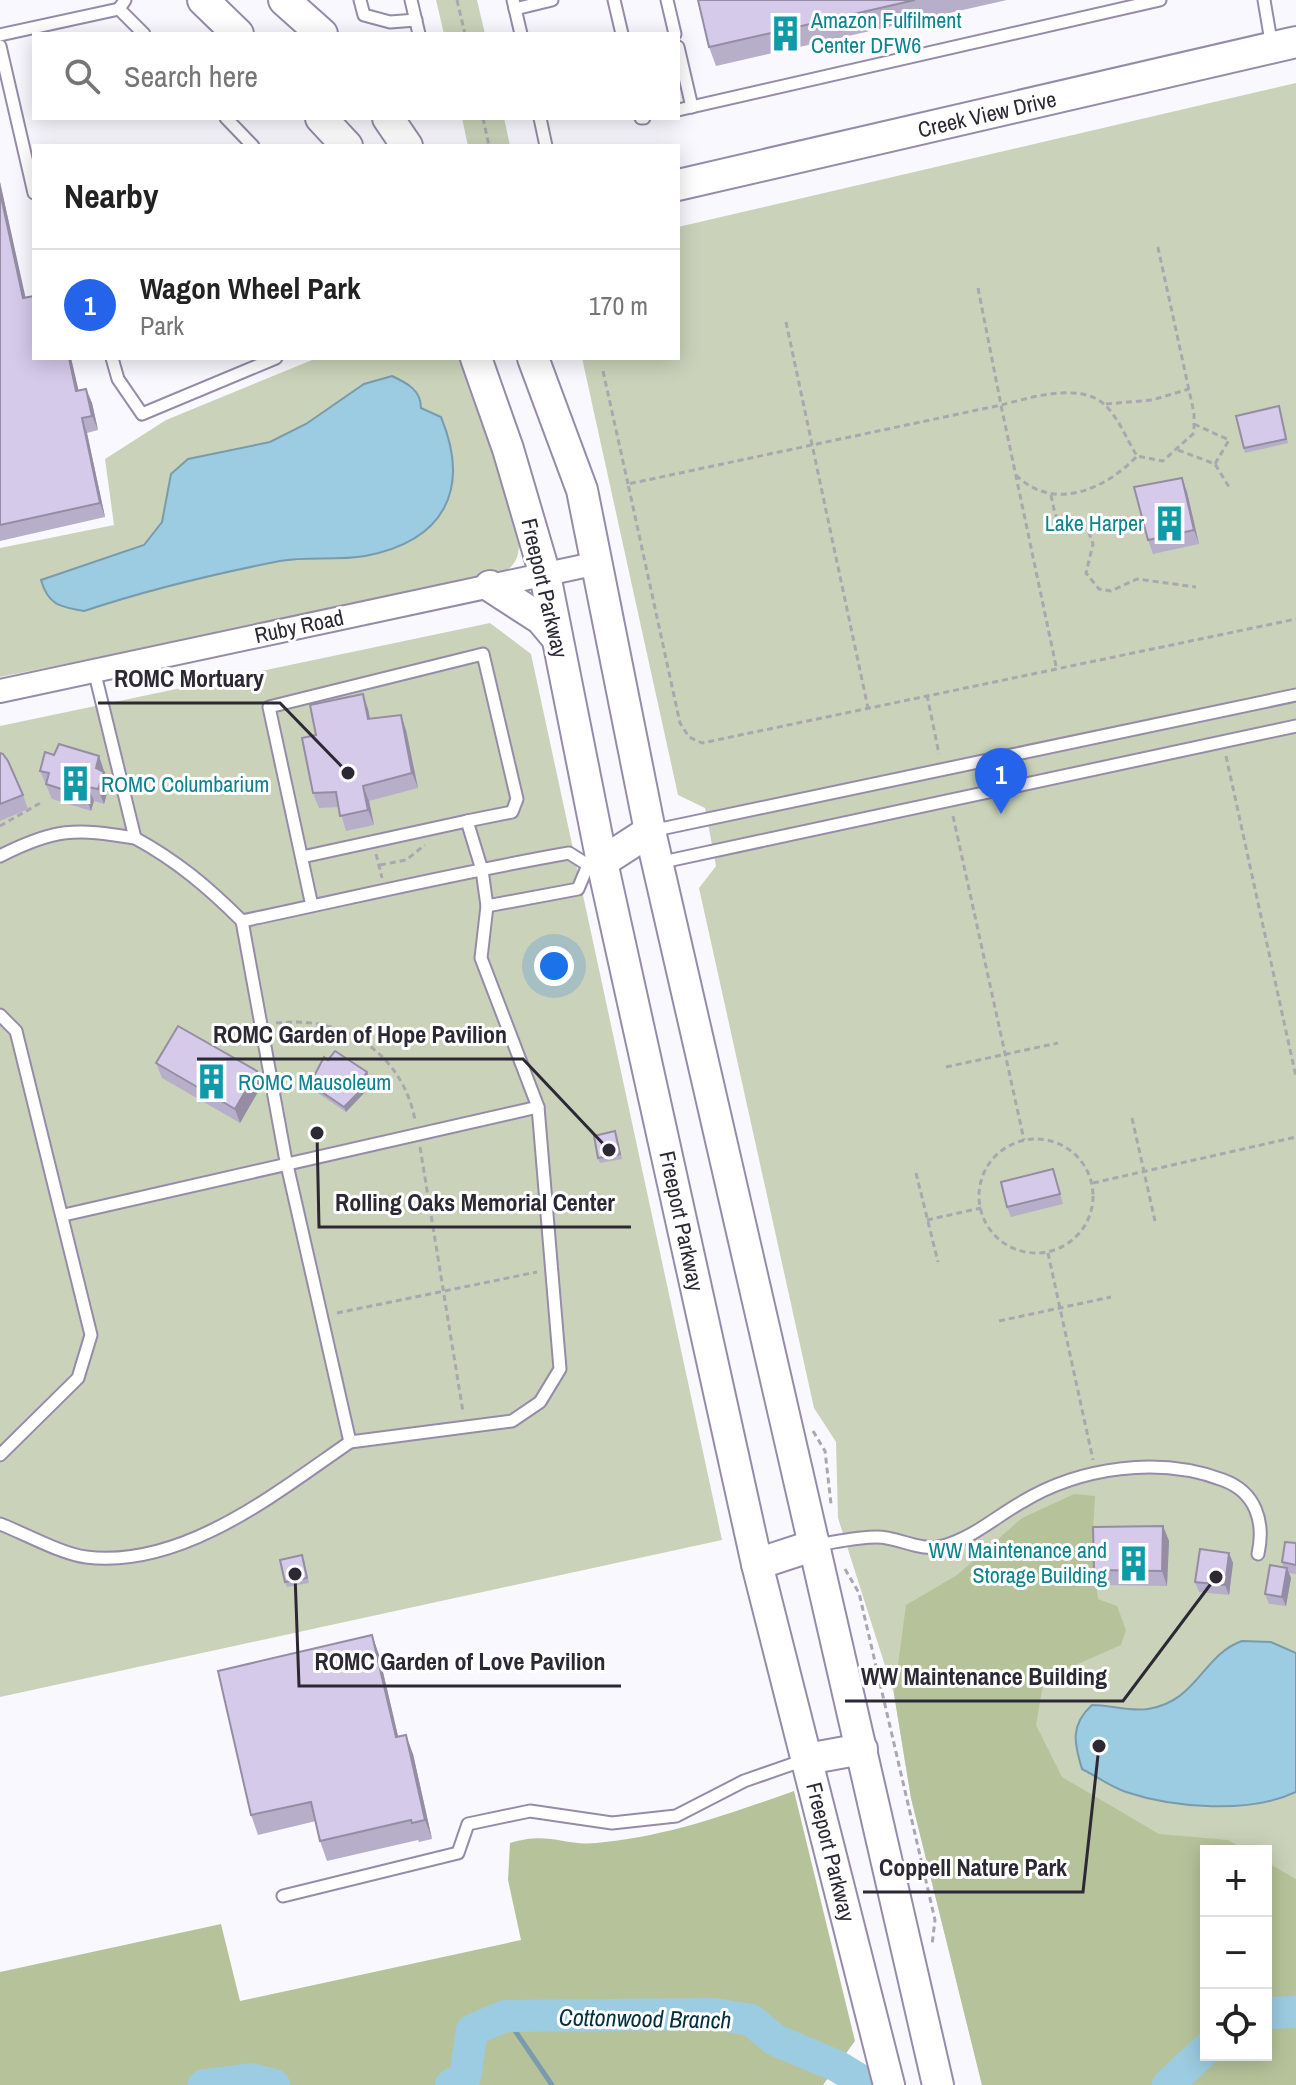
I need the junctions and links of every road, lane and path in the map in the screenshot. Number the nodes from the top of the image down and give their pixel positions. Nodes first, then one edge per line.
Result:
1 (107, 0) edge
2 (203, 0) edge
3 (284, 0) edge
4 (360, 0) edge
5 (411, 0) edge
6 (457, 0) edge
7 (552, 0) edge
8 (614, 0) edge
9 (667, 0) edge
10 (1160, 0) edge
11 (1264, 0) edge
12 (122, 4) edge
13 (514, 4) edge
14 (416, 20) junction
15 (143, 32) edge
16 (236, 32) edge
17 (320, 32) edge
18 (419, 32) edge
19 (465, 32) edge
20 (521, 32) edge
21 (622, 32) edge
22 (675, 32) edge
23 (0, 35) edge
24 (1284, 45) edge
25 (0, 46) edge
26 (680, 56) edge
27 (692, 107) junction
28 (680, 110) edge
29 (228, 120) edge
30 (323, 120) edge
31 (389, 120) edge
32 (483, 120) edge
33 (540, 120) edge
34 (251, 144) edge
35 (345, 144) edge
36 (406, 144) edge
37 (489, 144) edge
38 (546, 144) edge
39 (32, 184) edge
40 (680, 185) edge
41 (1157, 243) dead end
42 (978, 288) dead end
43 (786, 322) dead end
44 (113, 360) edge
45 (271, 360) edge
46 (477, 360) edge
47 (534, 360) edge
48 (603, 371) dead end
49 (1189, 389) junction
50 (1105, 404) junction
51 (1001, 405) junction
52 (1194, 424) junction
53 (812, 446) junction
54 (1178, 450) junction
55 (1137, 456) junction
56 (1215, 464) junction
57 (1015, 474) junction
58 (628, 484) junction
59 (1229, 487) dead end
60 (1051, 495) junction
61 (598, 563) junction
62 (545, 575) junction
63 (490, 586) junction
64 (1196, 587) dead end
65 (1296, 619) edge
66 (558, 639) junction
67 (1056, 666) junction
68 (94, 670) junction
69 (0, 691) edge
70 (927, 695) junction
71 (1296, 695) edge
72 (868, 708) junction
73 (1296, 726) edge
74 (1223, 741) junction
75 (943, 771) junction
76 (950, 800) junction
77 (42, 802) dead end
78 (467, 821) junction
79 (0, 826) edge
80 (650, 831) junction
81 (135, 838) junction
82 (371, 843) junction
83 (425, 845) dead end
84 (0, 856) edge
85 (302, 857) junction
86 (657, 863) junction
87 (595, 864) junction
88 (380, 865) junction
89 (482, 870) junction
90 (384, 891) junction
91 (312, 906) junction
92 (487, 906) junction
93 (242, 921) junction
94 (0, 1015) edge
95 (261, 1025) junction
96 (1058, 1043) dead end
97 (1005, 1055) junction
98 (946, 1067) dead end
99 (1296, 1077) edge
100 (538, 1107) junction
101 (1132, 1118) dead end
102 (418, 1135) junction
103 (1296, 1137) edge
104 (1024, 1140) junction
105 (287, 1165) junction
106 (1144, 1172) junction
107 (916, 1173) dead end
108 (1092, 1183) junction
109 (981, 1208) junction
110 (64, 1215) junction
111 (927, 1220) junction
112 (1155, 1221) dead end
113 (1048, 1251) junction
114 (938, 1262) dead end
115 (553, 1269) junction
116 (443, 1291) junction
117 (1111, 1297) dead end
118 (1060, 1307) junction
119 (321, 1316) junction
120 (999, 1321) dead end
121 (466, 1427) junction
122 (350, 1442) junction
123 (0, 1455) edge
124 (1095, 1472) junction
125 (0, 1524) edge
126 (825, 1543) junction
127 (1258, 1554) dead end
128 (757, 1564) junction
129 (862, 1749) junction
130 (807, 1759) junction
131 (283, 1896) dead end
132 (931, 1951) dead end
133 (889, 2085) edge
134 (938, 2085) edge

1 - 12 lane
2 - 16 main road
3 - 17 main road
4 - 14 lane
5 - 14 lane
6 - 19 path
7 - 13 lane
8 - 21 lane
9 - 22 lane
10 - 27 lane
11 - 24 lane
12 - 15 lane
12 - 23 lane
13 - 20 lane
14 - 18 lane
24 - 40 main road, Creek View Drive
25 - 39 lane
26 - 27 lane
27 - 28 lane
29 - 34 lane
30 - 35 main road
31 - 36 main road
32 - 37 path
33 - 38 lane
41 - 49 path
42 - 51 path
43 - 53 path
44 - 45 lane
46 - 62 main road, Freeport Parkway
47 - 61 main road
48 - 58 path
49 - 50 path
49 - 52 path
50 - 51 path
50 - 55 path
51 - 53 path
51 - 57 path
52 - 54 path
52 - 56 path
53 - 58 path
53 - 72 path
54 - 55 path
54 - 56 path
55 - 60 path
56 - 59 path
57 - 60 path
57 - 67 path
58 - 72 path
60 - 64 path
61 - 62 street, Ruby Road
61 - 80 main road
62 - 63 street, Ruby Road
62 - 66 main road, Freeport Parkway
63 - 66 main road
63 - 68 street, Ruby Road
65 - 67 path
66 - 87 main road, Freeport Parkway
67 - 70 path
68 - 69 street, Ruby Road
68 - 81 lane
70 - 72 path
70 - 75 path
71 - 75 lane
73 - 74 lane
74 - 76 lane
74 - 99 path
75 - 80 lane
76 - 86 lane
76 - 97 path
77 - 79 path
78 - 82 lane
78 - 85 lane
78 - 89 lane
80 - 86 main road
80 - 87 main road
81 - 84 lane
81 - 93 lane
82 - 85 lane
82 - 88 path
83 - 88 path
85 - 91 lane
86 - 87 main road
86 - 126 main road
87 - 89 lane
87 - 92 lane
87 - 128 main road, Freeport Parkway
88 - 90 path
89 - 90 lane
89 - 92 lane
90 - 91 lane
91 - 93 lane
92 - 100 lane
93 - 95 lane
94 - 110 lane
95 - 102 path
95 - 105 lane
96 - 97 path
97 - 98 path
97 - 104 path
100 - 102 lane
100 - 115 lane
101 - 106 path
102 - 105 lane
102 - 116 path
103 - 106 path
104 - 108 path
104 - 109 path
105 - 110 lane
105 - 119 lane
106 - 108 path
106 - 112 path
107 - 111 path
108 - 113 path
109 - 111 path
109 - 113 path
110 - 123 lane
111 - 114 path
113 - 118 path
115 - 116 path
115 - 121 lane
116 - 119 path
116 - 121 path
117 - 118 path
118 - 120 path
118 - 124 path
119 - 122 lane
121 - 122 lane
122 - 125 lane
124 - 126 lane
124 - 127 lane
126 - 128 main road
126 - 129 main road
126 - 132 path
128 - 130 main road, Freeport Parkway
129 - 130 main road
129 - 134 main road
130 - 131 lane
130 - 133 main road, Freeport Parkway

